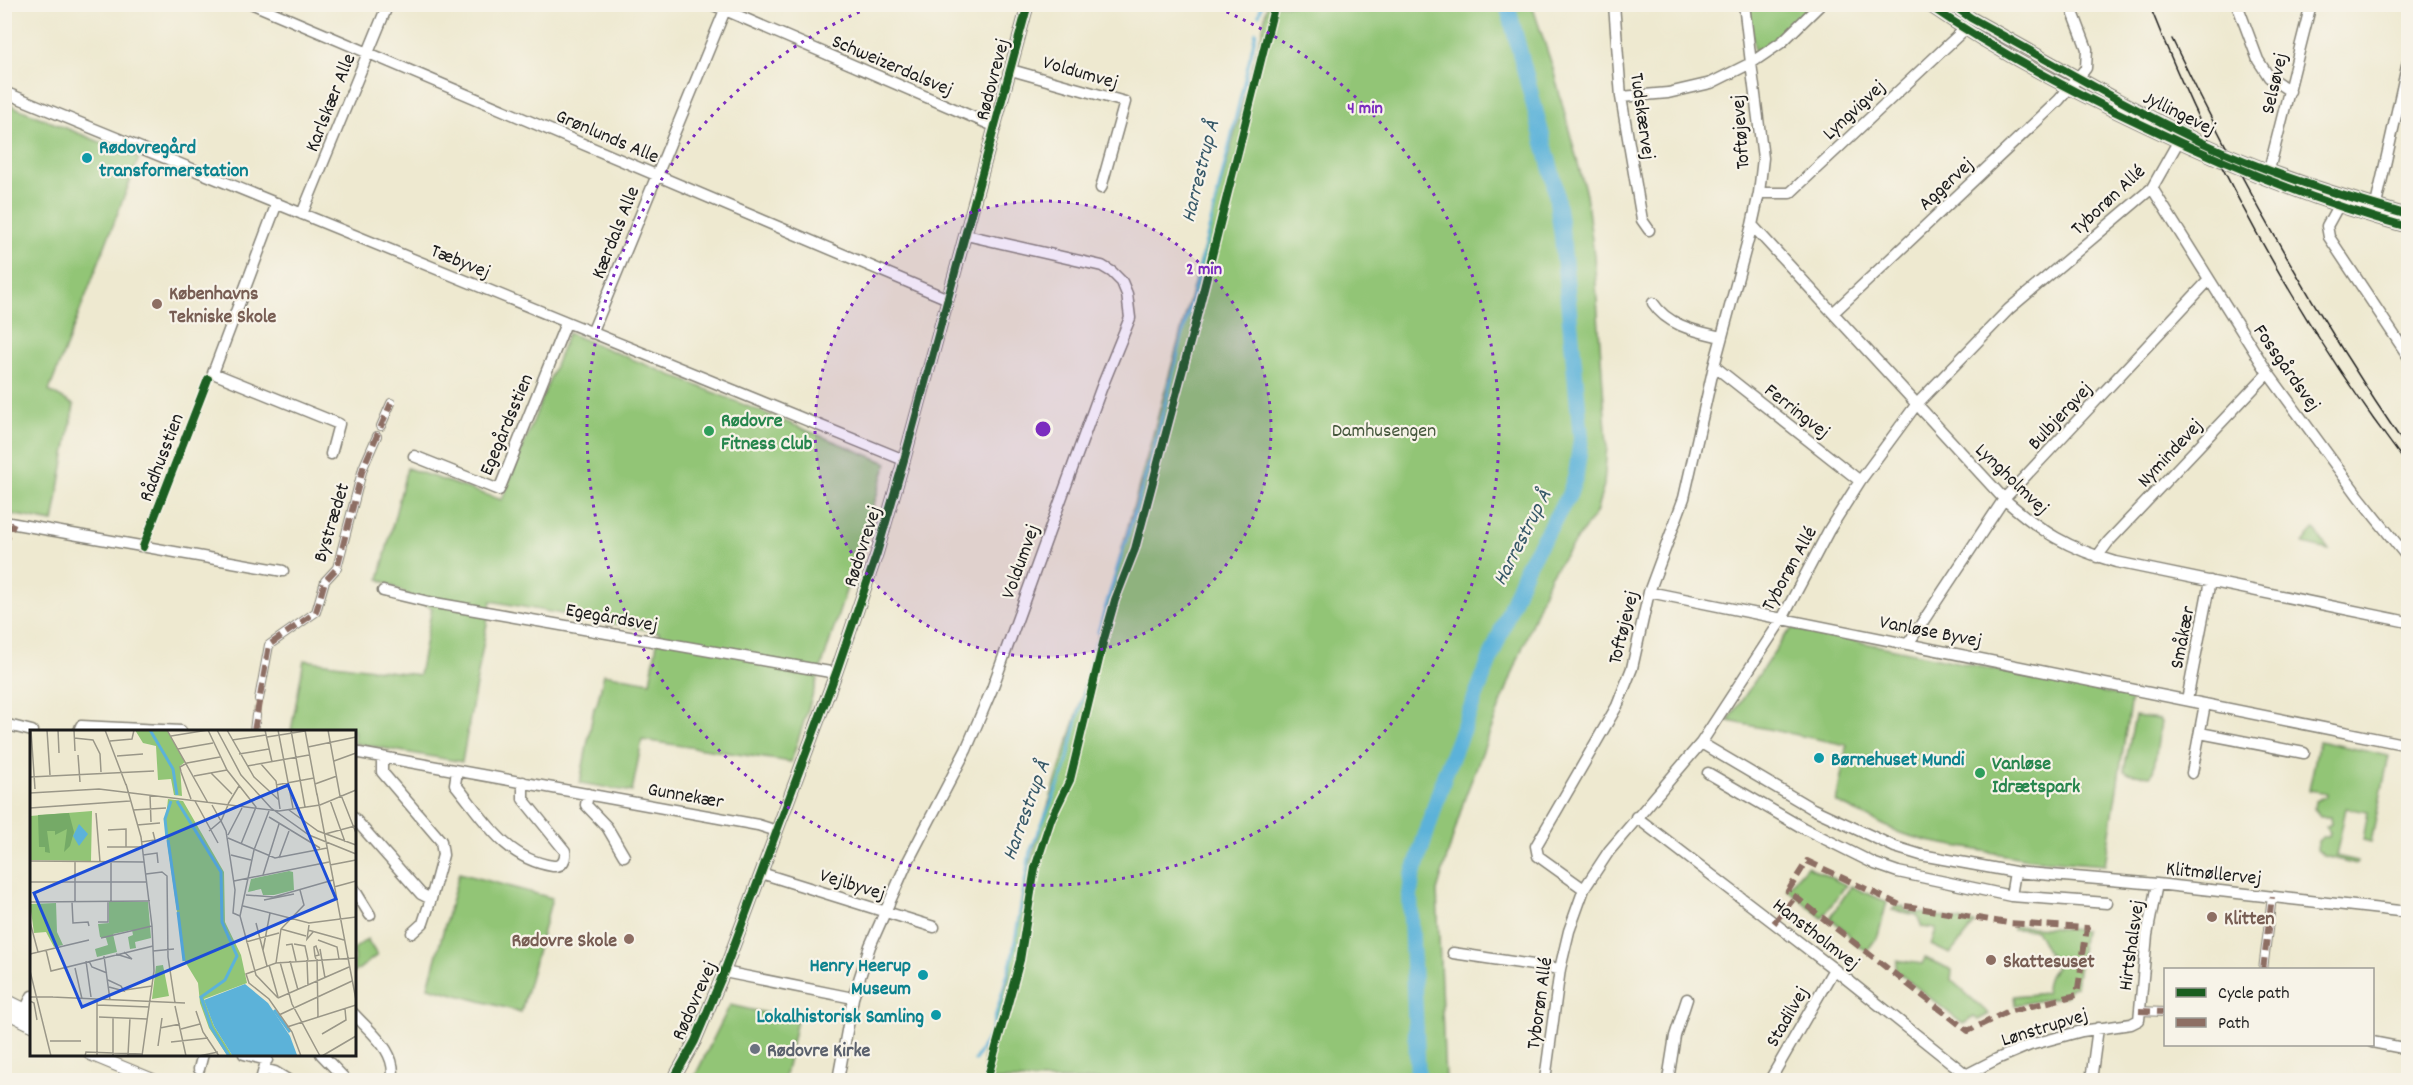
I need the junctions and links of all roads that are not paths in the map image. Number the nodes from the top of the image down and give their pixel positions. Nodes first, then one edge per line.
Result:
1 (253, 4) edge
2 (388, 4) edge
3 (711, 4) edge
4 (1028, 4) edge
5 (1614, 4) edge
6 (1744, 4) edge
7 (1821, 4) edge
8 (1927, 4) edge
9 (1951, 4) edge
10 (2070, 4) edge
11 (2236, 4) edge
12 (2311, 4) edge
13 (724, 10) junction
14 (1964, 30) junction
15 (368, 53) junction
16 (2409, 62) edge
17 (1751, 63) junction
18 (1011, 70) junction
19 (2078, 77) junction
20 (2068, 89) junction
21 (2290, 91) junction
22 (4, 92) edge
23 (1621, 96) junction
24 (996, 128) junction
25 (2178, 142) junction
26 (2269, 170) junction
27 (657, 175) junction
28 (1101, 188) dead end
29 (2152, 188) junction
30 (1759, 193) junction
31 (277, 203) junction
32 (2376, 205) junction
33 (2338, 206) junction
34 (302, 214) junction
35 (2409, 215) edge
36 (1753, 221) junction
37 (2409, 227) edge
38 (1649, 230) dead end
39 (966, 235) junction
40 (2209, 280) junction
41 (948, 299) junction
42 (1653, 303) dead end
43 (1833, 313) junction
44 (566, 323) junction
45 (592, 333) junction
46 (1721, 337) junction
47 (2409, 356) edge
48 (1714, 366) junction
49 (2268, 373) junction
50 (391, 403) dead end
51 (1916, 405) junction
52 (381, 426) dead end
53 (377, 436) dead end
54 (331, 454) dead end
55 (414, 456) dead end
56 (904, 460) junction
57 (1860, 481) junction
58 (2004, 499) junction
59 (6, 522) edge
60 (2097, 557) junction
61 (2409, 558) edge
62 (283, 571) dead end
63 (2210, 581) junction
64 (382, 591) dead end
65 (1649, 592) junction
66 (1782, 619) junction
67 (2409, 621) edge
68 (1908, 644) junction
69 (836, 673) junction
70 (259, 699) tunnel mouth
71 (2187, 700) junction
72 (2205, 704) junction
73 (256, 715) tunnel mouth
74 (4, 724) edge
75 (30, 730) edge
76 (79, 730) edge
77 (161, 730) edge
78 (254, 730) edge
79 (2199, 733) junction
80 (1701, 743) junction
81 (2409, 745) edge
82 (356, 752) edge
83 (2304, 753) dead end
84 (382, 757) junction
85 (457, 771) junction
86 (1708, 773) dead end
87 (2192, 773) dead end
88 (523, 782) junction
89 (588, 794) junction
90 (1813, 809) junction
91 (1636, 817) junction
92 (356, 820) edge
93 (1803, 828) junction
94 (777, 831) junction
95 (624, 856) dead end
96 (2015, 872) junction
97 (761, 873) junction
98 (2157, 884) junction
99 (1584, 889) junction
100 (356, 892) edge
101 (2011, 896) junction
102 (2272, 897) junction
103 (431, 899) junction
104 (2107, 903) dead end
105 (883, 912) junction
106 (2409, 912) edge
107 (370, 915) dead end
108 (934, 927) dead end
109 (412, 933) dead end
110 (1453, 953) dead end
111 (2263, 968) edge
112 (1560, 969) junction
113 (1834, 969) junction
114 (724, 972) junction
115 (853, 998) junction
116 (1687, 999) dead end
117 (5, 1004) edge
118 (2139, 1011) junction
119 (2164, 1012) edge
120 (356, 1016) edge
121 (27, 1017) edge
122 (2098, 1028) junction
123 (2374, 1042) edge
124 (2409, 1049) edge
125 (94, 1055) edge
126 (112, 1055) edge
127 (202, 1055) edge
128 (247, 1055) edge
129 (323, 1055) edge
130 (265, 1066) edge
131 (198, 1069) dead end
132 (139, 1077) edge
133 (1965, 1079) edge
134 (153, 1080) edge
135 (288, 1080) edge
136 (346, 1080) edge
137 (392, 1080) edge
138 (673, 1080) edge
139 (838, 1080) edge
140 (1545, 1080) edge
141 (1668, 1080) edge
142 (1770, 1080) edge
143 (2091, 1080) edge

1 - 15 street, Grønlunds Alle
2 - 15 street, Karlskær Alle
3 - 13 street, Schweizerdalsvej
4 - 18 street, Rødovrevej
5 - 23 street, Tudskærvej
6 - 17 street, Toftøjevej
7 - 17 street
8 - 14 street, Jyllingevej
9 - 19 street, Jyllingevej
10 - 19 street
11 - 21 street
12 - 21 street, Selsøvej
13 - 24 street, Schweizerdalsvej
13 - 27 street, Kærdals Alle
14 - 20 street, Jyllingevej
14 - 30 street, Lyngvigvej
15 - 27 street, Grønlunds Alle
15 - 34 street, Karlskær Alle
16 - 32 street
17 - 23 street
17 - 30 street, Toftøjevej
18 - 24 street, Rødovrevej
18 - 28 street, Voldumvej
19 - 20 street, Aggervej
19 - 26 street, Jyllingevej
20 - 25 street, Jyllingevej
20 - 43 street, Aggervej
21 - 26 street, Selsøvej
22 - 31 street, Tæbyvej
23 - 38 street, Tudskærvej
24 - 39 street, Rødovrevej
25 - 29 street, Tyborøn Allé
25 - 33 street, Jyllingevej
26 - 32 street, Jyllingevej
27 - 41 street, Grønlunds Alle
27 - 45 street, Kærdals Alle
29 - 40 street, Fossgårdsvej
29 - 51 street, Tyborøn Allé
30 - 36 street, Toftøjevej
31 - 34 street, Tæbyvej
31 - 54 street
32 - 35 street, Jyllingevej
33 - 37 street, Jyllingevej
33 - 47 street
34 - 44 street, Tæbyvej
36 - 43 street, Lyngholmvej
36 - 46 street, Toftøjevej
39 - 41 street, Rødovrevej
39 - 105 street, Voldumvej
40 - 49 street, Fossgårdsvej
40 - 58 street, Bulbjergvej
41 - 56 street, Rødovrevej
42 - 46 street
43 - 51 street, Lyngholmvej
44 - 45 street, Tæbyvej
44 - 55 street, Egegårdsstien
45 - 56 street, Tæbyvej
46 - 48 street, Toftøjevej
48 - 57 street, Ferringvej
48 - 65 street, Toftøjevej
49 - 60 street, Nymindevej
49 - 61 street, Fossgårdsvej
50 - 52 street
51 - 57 street, Tyborøn Allé
51 - 58 street, Lyngholmvej
53 - 70 street, Bystrædet
56 - 69 street, Rødovrevej
57 - 66 street, Tyborøn Allé
58 - 60 street, Lyngholmvej
58 - 68 street, Bulbjergvej
59 - 62 street
60 - 63 street, Lyngholmvej
63 - 67 street, Lyngholmvej
63 - 71 street, Småkær
64 - 69 street, Egegårdsvej
65 - 66 street, Vanløse Byvej
65 - 99 street, Toftøjevej
66 - 68 street, Vanløse Byvej
66 - 80 street, Tyborøn Allé
68 - 71 street, Vanløse Byvej
69 - 94 street, Rødovrevej
71 - 72 street, Vanløse Byvej
72 - 79 street
72 - 81 street, Vanløse Byvej
73 - 78 street
74 - 75 street
76 - 77 street
79 - 83 street
79 - 87 street
80 - 90 street, Klitmøllervej
80 - 91 street, Tyborøn Allé
82 - 84 street, Gunnekær
84 - 85 street, Gunnekær
84 - 103 street
85 - 88 street, Gunnekær
85 - 88 street
86 - 93 street
88 - 89 street, Gunnekær
89 - 94 street, Gunnekær
89 - 95 street
90 - 93 street
90 - 96 street, Klitmøllervej
91 - 99 street, Tyborøn Allé
91 - 113 street, Hanstholmvej
92 - 103 street
93 - 101 street
94 - 97 street, Rødovrevej
96 - 98 street, Klitmøllervej
96 - 101 street
97 - 105 street, Vejlbyvej
97 - 114 street, Rødovrevej
98 - 102 street, Klitmøllervej
98 - 118 street, Hirtshalsvej
99 - 112 street, Tyborøn Allé
100 - 107 street
101 - 104 street
102 - 106 street, Klitmøllervej
102 - 111 street
103 - 109 street
105 - 108 street, Vejlbyvej
105 - 115 street, Voldumvej
110 - 112 street
112 - 140 street, Tyborøn Allé
113 - 133 street, Hanstholmvej
113 - 142 street, Stadilvej
114 - 115 street
114 - 138 street, Rødovrevej
115 - 139 street, Voldumvej
116 - 141 street
117 - 121 street
118 - 119 street
118 - 122 street, Lønstrupvej
120 - 137 street
122 - 133 street, Lønstrupvej
122 - 143 street
123 - 124 street
125 - 132 street
126 - 132 street
127 - 131 street
128 - 130 street
129 - 136 street
130 - 135 street
132 - 134 street

